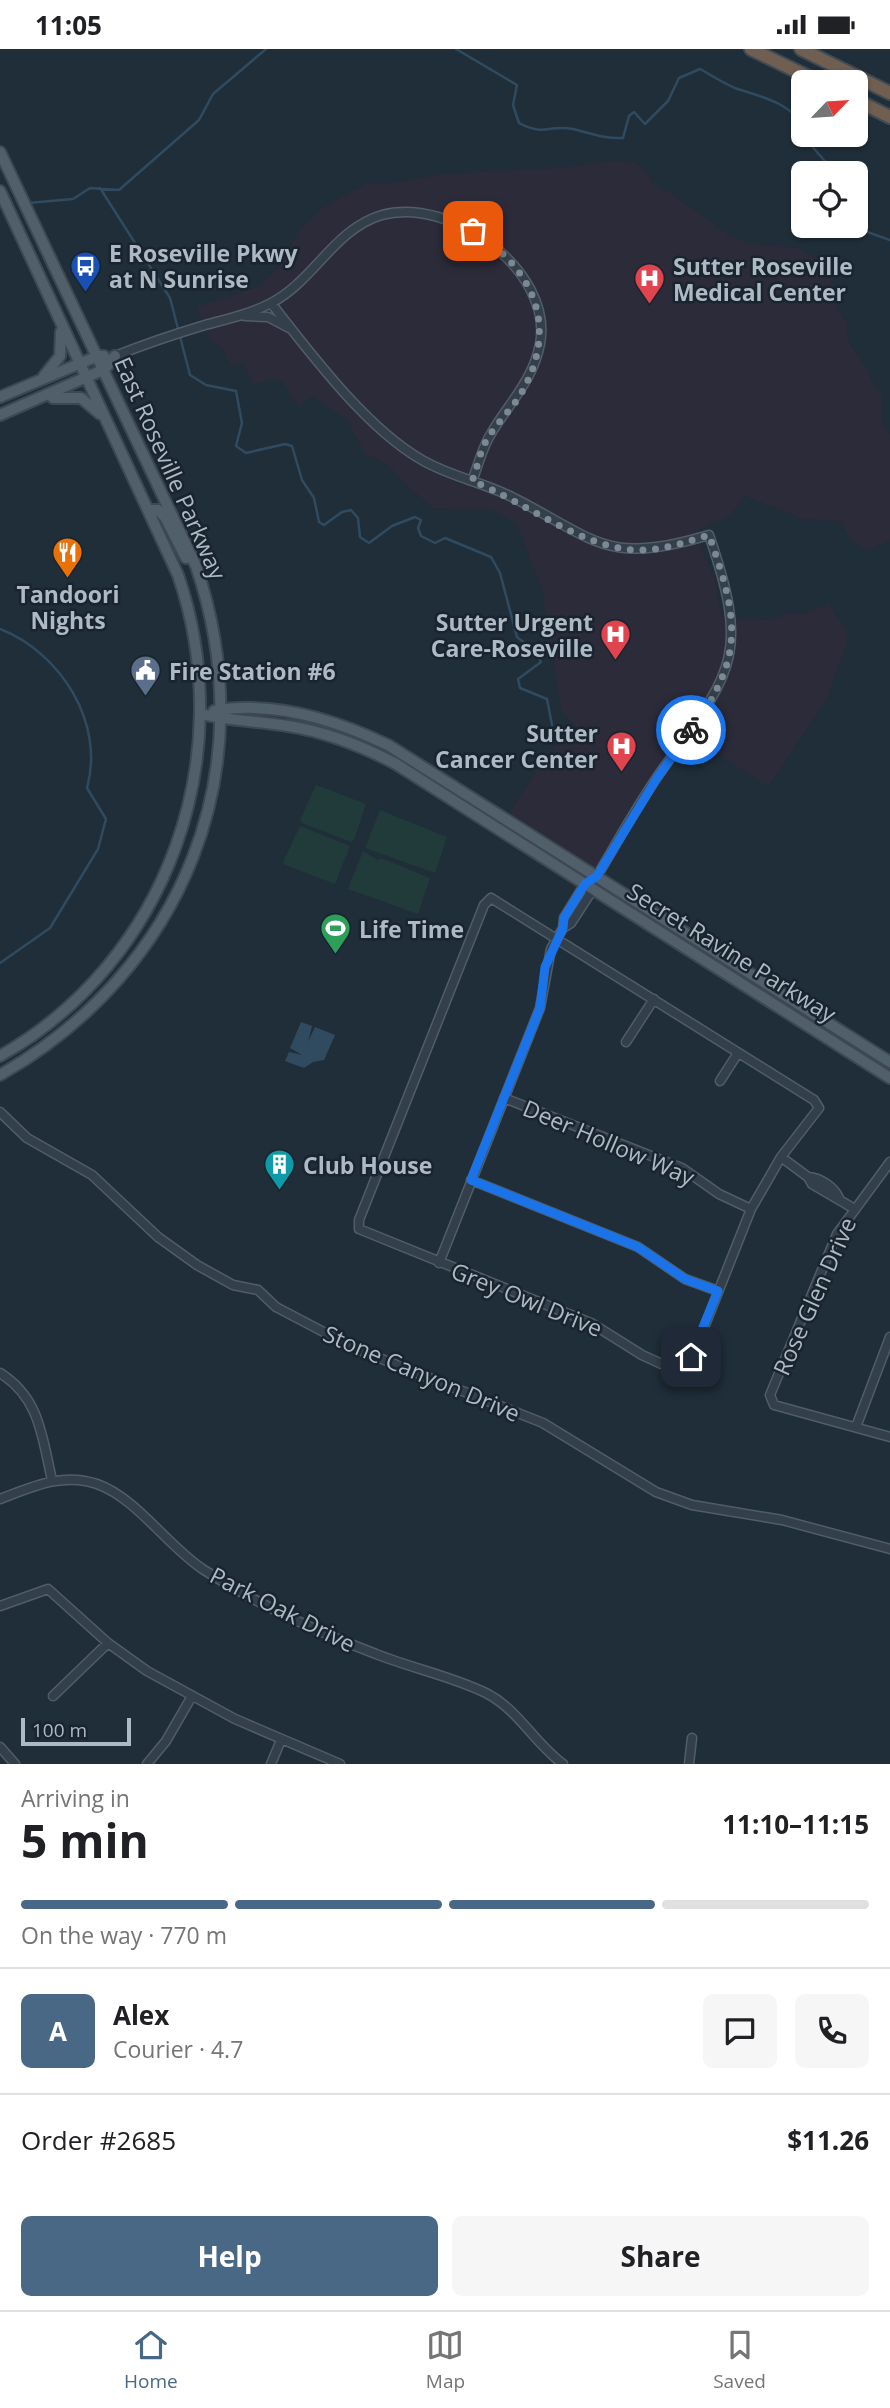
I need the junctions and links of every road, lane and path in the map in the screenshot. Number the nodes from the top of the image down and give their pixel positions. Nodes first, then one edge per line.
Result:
1 (751, 49) edge
2 (801, 49) edge
3 (794, 70) edge
4 (890, 93) edge
5 (868, 106) edge
6 (890, 117) edge
7 (0, 152) edge
8 (0, 191) edge
9 (271, 303) junction
10 (56, 313) junction
11 (238, 316) junction
12 (295, 331) junction
13 (98, 356) junction
14 (115, 356) junction
15 (80, 364) junction
16 (104, 369) junction
17 (86, 377) junction
18 (27, 387) junction
19 (0, 397) edge
20 (29, 403) junction
21 (0, 415) edge
22 (110, 427) junction
23 (472, 481) junction
24 (149, 510) junction
25 (202, 585) junction
26 (201, 714) junction
27 (221, 714) junction
28 (597, 876) junction
29 (589, 886) junction
30 (557, 938) junction
31 (654, 999) junction
32 (626, 1042) dead end
33 (738, 1053) junction
34 (1, 1056) edge
35 (890, 1062) edge
36 (0, 1075) edge
37 (890, 1077) edge
38 (720, 1081) dead end
39 (504, 1098) junction
40 (0, 1111) edge
41 (781, 1157) junction
42 (890, 1162) edge
43 (471, 1180) junction
44 (853, 1208) junction
45 (751, 1209) junction
46 (439, 1263) junction
47 (718, 1291) junction
48 (890, 1337) edge
49 (0, 1373) edge
50 (856, 1427) junction
51 (890, 1437) edge
52 (52, 1481) junction
53 (0, 1499) edge
54 (890, 1549) edge
55 (0, 1606) edge
56 (108, 1643) junction
57 (53, 1696) dead end
58 (192, 1696) junction
59 (692, 1738) dead end
60 (281, 1740) junction
61 (0, 1747) edge
62 (15, 1764) edge
63 (147, 1764) edge
64 (271, 1764) edge
65 (340, 1764) edge
66 (563, 1764) edge
67 (689, 1764) edge

1 - 3 highway
2 - 4 highway
5 - 6 highway
7 - 13 main road, East Roseville Parkway
8 - 10 main road, East Roseville Parkway
9 - 11 street
9 - 12 street
9 - 23 street
10 - 15 main road, East Roseville Parkway
10 - 18 main road
11 - 12 street
11 - 14 street
12 - 23 street
13 - 14 main road
13 - 15 main road
13 - 16 main road, East Roseville Parkway
14 - 16 main road
15 - 17 main road, East Roseville Parkway
15 - 18 main road
16 - 17 main road
16 - 25 main road, East Roseville Parkway
17 - 20 main road
17 - 22 main road, East Roseville Parkway
18 - 19 main road
20 - 21 main road
20 - 22 main road
22 - 24 main road, East Roseville Parkway
23 - 28 street
24 - 25 main road
24 - 26 main road, East Roseville Parkway
25 - 27 main road, East Roseville Parkway
26 - 27 main road, Secret Ravine Parkway
26 - 34 main road, East Roseville Parkway
27 - 28 main road, Secret Ravine Parkway
27 - 29 main road, Secret Ravine Parkway
27 - 36 main road, East Roseville Parkway
28 - 29 main road
28 - 35 main road, Secret Ravine Parkway
29 - 30 street
29 - 37 main road, Secret Ravine Parkway
30 - 31 street, Grey Owl Drive
30 - 39 street
30 - 46 street, Grey Owl Drive
31 - 32 street
31 - 33 street, Grey Owl Drive
33 - 38 street
33 - 41 street, Grey Owl Drive
39 - 43 street
39 - 45 street, Deer Hollow Way
40 - 54 street, Stone Canyon Drive
41 - 44 street
41 - 45 street, Grey Owl Drive
42 - 44 street, Rose Glen Drive
43 - 46 street
43 - 47 street
44 - 50 street, Rose Glen Drive
45 - 47 street, Grey Owl Drive
46 - 47 street, Grey Owl Drive
48 - 50 street
49 - 52 street
50 - 51 street
52 - 53 street, Park Oak Drive
52 - 66 street, Park Oak Drive
55 - 56 street
56 - 57 street
56 - 58 street
58 - 60 street
58 - 63 street
59 - 67 street
60 - 64 street
60 - 65 street
61 - 62 street

